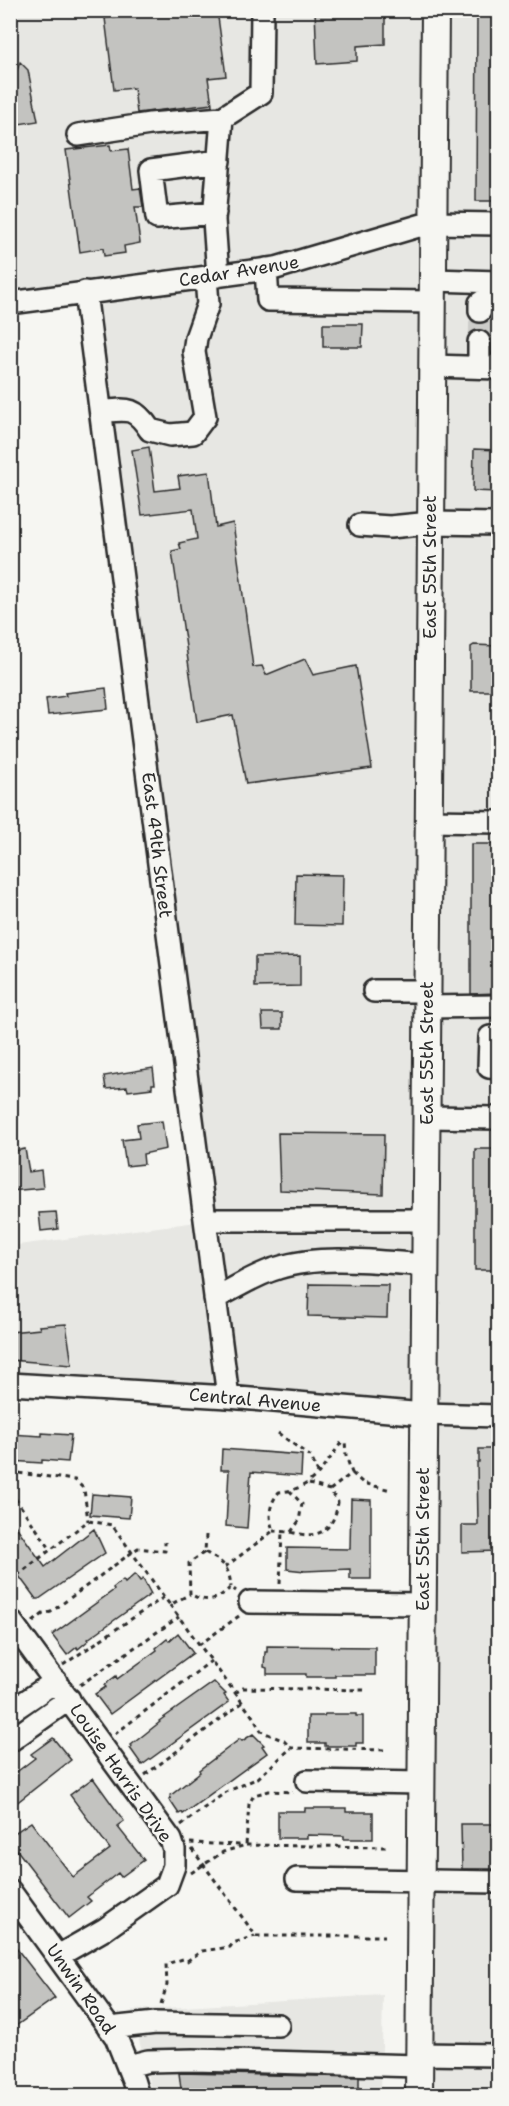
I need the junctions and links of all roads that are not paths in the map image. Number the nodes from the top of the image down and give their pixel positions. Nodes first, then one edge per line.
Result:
1 (262, 10) edge
2 (435, 10) edge
3 (222, 118) junction
4 (78, 135) dead end
5 (219, 160) junction
6 (215, 213) junction
7 (433, 223) junction
8 (498, 224) edge
9 (267, 269) junction
10 (212, 276) junction
11 (498, 282) edge
12 (433, 291) junction
13 (498, 291) edge
14 (85, 292) junction
15 (10, 303) edge
16 (480, 311) tunnel mouth
17 (479, 342) tunnel mouth
18 (489, 365) edge
19 (432, 366) junction
20 (101, 412) junction
21 (431, 523) junction
22 (498, 524) edge
23 (360, 525) dead end
24 (429, 821) junction
25 (498, 822) edge
26 (374, 991) dead end
27 (427, 999) junction
28 (498, 1006) edge
29 (498, 1037) edge
30 (498, 1068) edge
31 (426, 1118) junction
32 (498, 1118) edge
33 (206, 1220) junction
34 (426, 1220) junction
35 (425, 1265) junction
36 (216, 1298) junction
37 (10, 1384) edge
38 (228, 1397) junction
39 (424, 1414) junction
40 (498, 1416) edge
41 (244, 1604) road end
42 (423, 1604) junction
43 (21, 1621) edge
44 (59, 1674) junction
45 (72, 1693) junction
46 (10, 1712) edge
47 (10, 1741) edge
48 (421, 1783) junction
49 (299, 1786) road end
50 (297, 1879) dead end
51 (498, 1882) edge
52 (421, 1883) junction
53 (10, 1891) edge
54 (58, 1956) junction
55 (278, 2025) dead end
56 (109, 2028) junction
57 (498, 2055) edge
58 (419, 2060) junction
59 (128, 2066) junction
60 (138, 2096) edge
61 (419, 2096) edge

1 - 3 street
2 - 7 main road, East 55th Street
3 - 4 street
3 - 5 street
5 - 6 street
5 - 6 street
6 - 10 street
7 - 8 street, Cedar Avenue
7 - 9 street, Cedar Avenue
7 - 12 main road, East 55th Street
9 - 10 street, Cedar Avenue
9 - 12 street
10 - 14 street, Cedar Avenue
10 - 20 street
11 - 12 street
12 - 19 main road, East 55th Street
13 - 16 street
14 - 15 street, Cedar Avenue
14 - 20 street, East 49th Street
17 - 18 street
18 - 19 street
19 - 21 main road, East 55th Street
20 - 33 street, East 49th Street
21 - 22 street
21 - 23 street
21 - 24 main road, East 55th Street
24 - 25 street
24 - 27 main road, East 55th Street
26 - 27 street
27 - 28 street
27 - 31 main road, East 55th Street
29 - 30 street
31 - 32 street
31 - 34 main road, East 55th Street
33 - 34 street
33 - 36 street, East 49th Street
34 - 35 main road, East 55th Street
35 - 36 street
35 - 39 main road, East 55th Street
36 - 38 street, East 49th Street
37 - 38 street, Central Avenue
38 - 39 street, Central Avenue
39 - 40 street, Central Avenue
39 - 42 main road, East 55th Street
41 - 42 street
42 - 48 main road, East 55th Street
43 - 44 street, Louise Harris Drive
44 - 45 street, Louise Harris Drive
44 - 46 street
45 - 47 street
45 - 54 street, Louise Harris Drive
48 - 49 street
48 - 52 main road, East 55th Street
50 - 52 street
51 - 52 street
52 - 58 main road, East 55th Street
53 - 54 street, Unwin Road
54 - 56 street, Unwin Road
55 - 56 street
56 - 59 street, Unwin Road
57 - 58 street
58 - 59 street
58 - 61 main road, East 55th Street
59 - 60 street, Unwin Road

